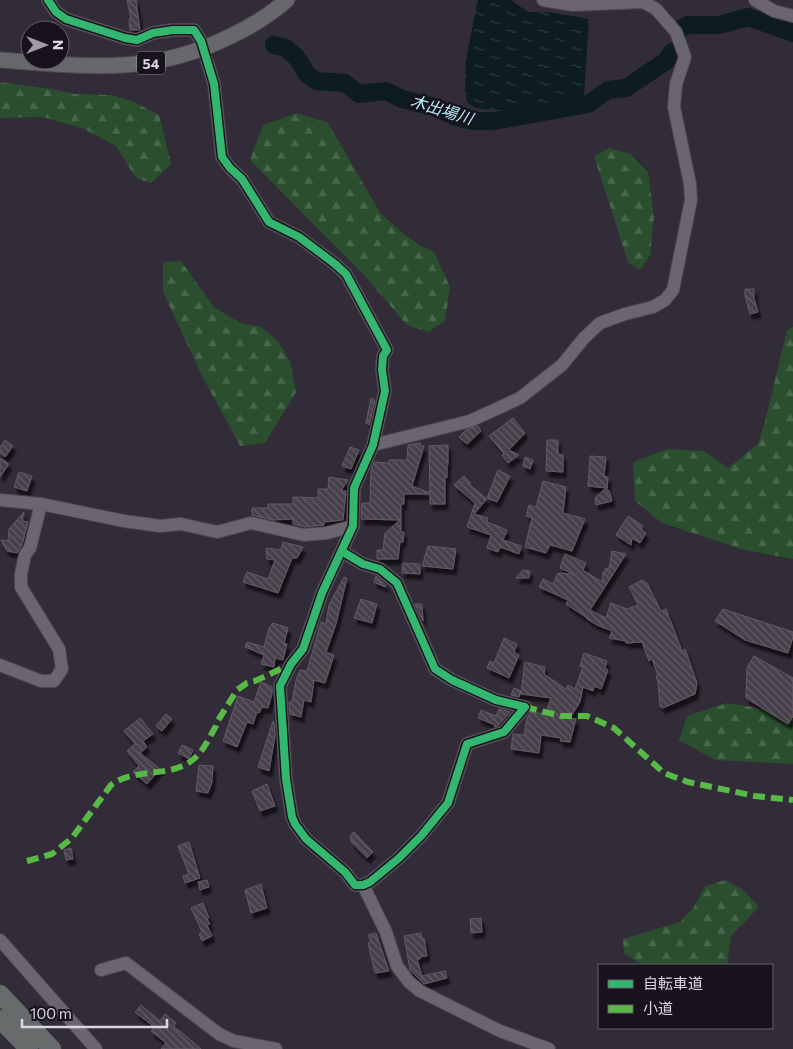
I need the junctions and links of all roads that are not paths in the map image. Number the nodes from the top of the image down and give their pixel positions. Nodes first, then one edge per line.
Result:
1 (48, 0) edge
2 (287, 0) edge
3 (543, 0) edge
4 (756, 0) edge
5 (793, 16) edge
6 (201, 41) dead end
7 (0, 60) edge
8 (207, 61) dead end
9 (373, 445) junction
10 (0, 500) edge
11 (41, 504) junction
12 (353, 526) junction
13 (343, 552) junction
14 (0, 665) edge
15 (364, 885) junction
16 (0, 940) edge
17 (101, 970) dead end
18 (0, 994) edge
19 (0, 1019) edge
20 (29, 1049) edge
21 (52, 1049) edge
22 (96, 1049) edge
23 (276, 1049) edge
24 (549, 1049) edge

1 - 6 street
2 - 7 main road, 54
3 - 9 street
4 - 5 street
8 - 9 street
9 - 12 street
10 - 11 street
11 - 12 street
11 - 14 street
12 - 13 street
13 - 15 street
13 - 15 street
15 - 24 street
16 - 22 street
17 - 23 street
18 - 21 highway
19 - 20 highway

